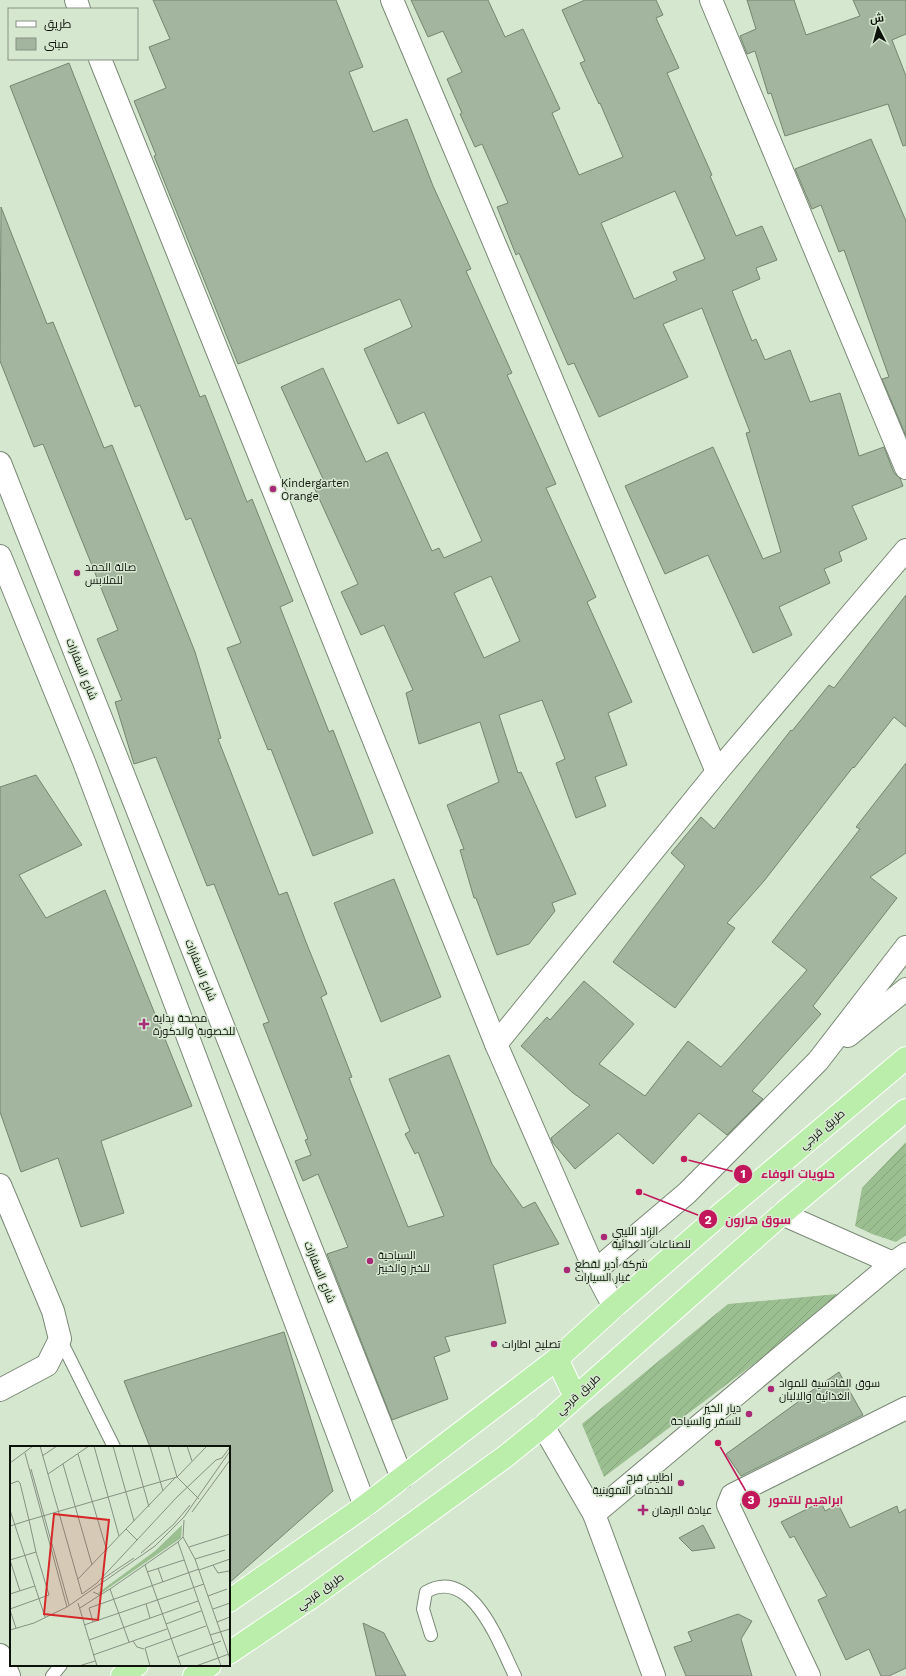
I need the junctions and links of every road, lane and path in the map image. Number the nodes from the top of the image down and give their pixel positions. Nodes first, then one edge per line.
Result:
1 (392, 0) edge
2 (711, 0) edge
3 (100, 60) edge
4 (0, 462) edge
5 (906, 468) edge
6 (906, 550) edge
7 (0, 556) edge
8 (717, 772) junction
9 (906, 947) edge
10 (906, 989) edge
11 (496, 1044) junction
12 (906, 1058) edge
13 (818, 1062) junction
14 (906, 1110) edge
15 (0, 1185) edge
16 (782, 1214) junction
17 (900, 1258) edge
18 (595, 1271) junction
19 (614, 1307) junction
20 (60, 1339) junction
21 (557, 1359) junction
22 (0, 1390) edge
23 (575, 1397) junction
24 (906, 1408) edge
25 (543, 1426) junction
26 (114, 1446) edge
27 (402, 1478) junction
28 (365, 1506) junction
29 (594, 1514) junction
30 (230, 1600) edge
31 (431, 1635) dead end
32 (230, 1651) edge
33 (0, 1655) edge
34 (59, 1666) edge
35 (136, 1666) edge
36 (209, 1666) edge
37 (9, 1676) edge
38 (52, 1676) edge
39 (122, 1676) edge
40 (194, 1676) edge
41 (515, 1676) edge
42 (654, 1676) edge
43 (809, 1676) edge

1 - 8 street
2 - 5 street
3 - 11 street
4 - 27 street, شارع السفارات
6 - 8 street
7 - 28 street
8 - 11 street
9 - 13 street
10 - 13 street
11 - 18 street
12 - 19 highway, طريق قرجي
13 - 18 street
14 - 16 highway, طريق قرجي
15 - 20 street
16 - 17 street
16 - 23 highway, طريق قرجي
17 - 29 street
18 - 19 street
19 - 21 highway, طريق قرجي
20 - 22 street
20 - 26 lane
21 - 23 highway
21 - 27 highway, طريق قرجي
23 - 25 highway, طريق قرجي
24 - 43 street
25 - 29 street
25 - 32 highway, طريق قرجي
27 - 28 highway, طريق قرجي
28 - 30 highway, طريق قرجي
29 - 42 street
31 - 41 lane
33 - 37 street
34 - 38 lane
35 - 39 highway
36 - 40 highway

